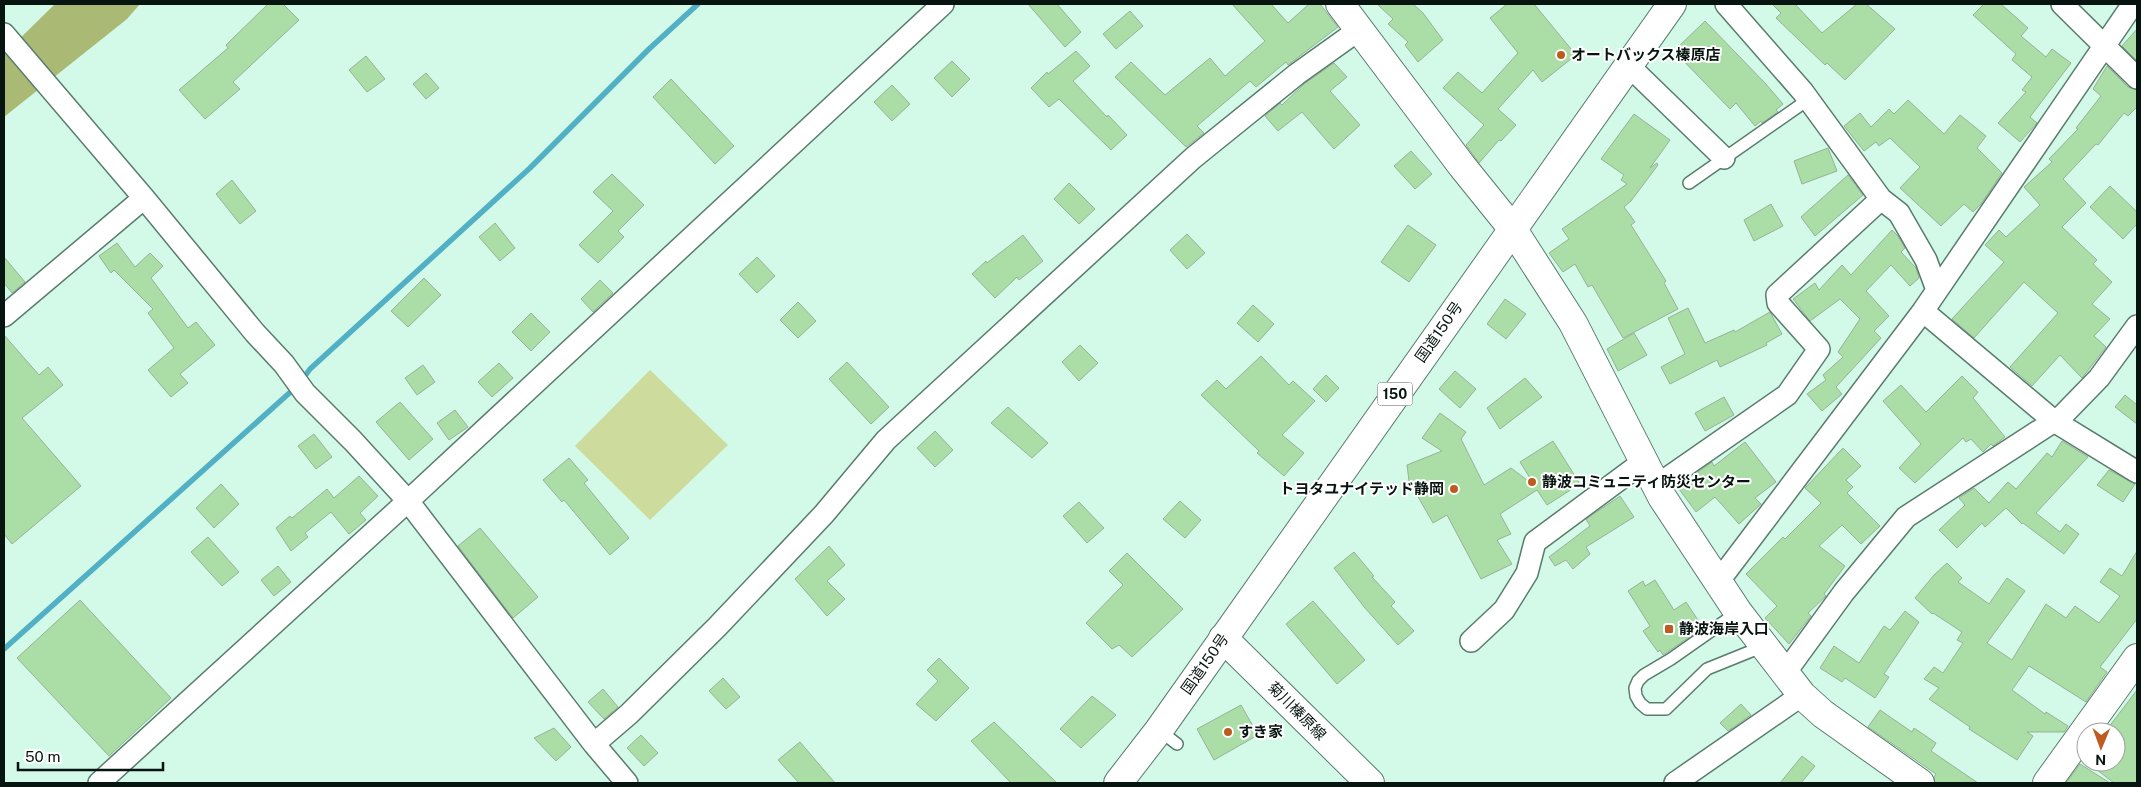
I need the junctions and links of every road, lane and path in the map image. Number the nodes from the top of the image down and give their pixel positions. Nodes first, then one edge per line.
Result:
1 (942, 4) edge
2 (1340, 4) edge
3 (1672, 4) edge
4 (1726, 4) edge
5 (2062, 4) edge
6 (2133, 4) edge
7 (1360, 29) junction
8 (4, 34) edge
9 (2106, 44) junction
10 (1628, 65) junction
11 (2137, 78) edge
12 (1808, 99) junction
13 (1724, 158) junction
14 (1689, 183) dead end
15 (144, 198) junction
16 (1881, 199) junction
17 (1512, 228) junction
18 (1937, 290) junction
19 (1923, 311) junction
20 (4, 316) edge
21 (2137, 326) edge
22 (2054, 421) junction
23 (1643, 462) junction
24 (2137, 472) edge
25 (1656, 486) junction
26 (408, 500) junction
27 (1718, 582) junction
28 (1738, 612) junction
29 (1223, 638) junction
30 (1472, 641) dead end
31 (1764, 646) junction
32 (2137, 658) edge
33 (1785, 673) junction
34 (1802, 695) junction
35 (594, 744) junction
36 (1912, 781) edge
37 (99, 783) edge
38 (627, 783) edge
39 (1120, 783) edge
40 (1370, 783) edge
41 (1675, 783) edge
42 (2047, 783) edge

1 - 26 street
2 - 7 main road
3 - 10 main road, 国道150号 / 150
4 - 12 street
5 - 9 street
6 - 9 street
7 - 17 main road
7 - 35 street
8 - 15 street
9 - 11 street
9 - 18 street
10 - 13 street
10 - 17 main road, 国道150号 / 150
12 - 13 lane
12 - 16 street
13 - 14 lane
15 - 20 street
15 - 26 street
16 - 18 street
16 - 25 street
17 - 23 main road
17 - 29 main road, 国道150号 / 150
18 - 19 street
19 - 22 street
19 - 27 street
21 - 22 street
22 - 24 street
22 - 33 street
23 - 25 main road
23 - 30 street
25 - 27 main road
26 - 35 street
26 - 37 street
27 - 28 main road
28 - 31 main road
28 - 31 lane
29 - 39 main road, 国道150号 / 150
29 - 40 main road, 菊川榛原線
31 - 33 main road
32 - 42 main road
33 - 34 main road
34 - 36 main road
34 - 41 street
35 - 38 street

